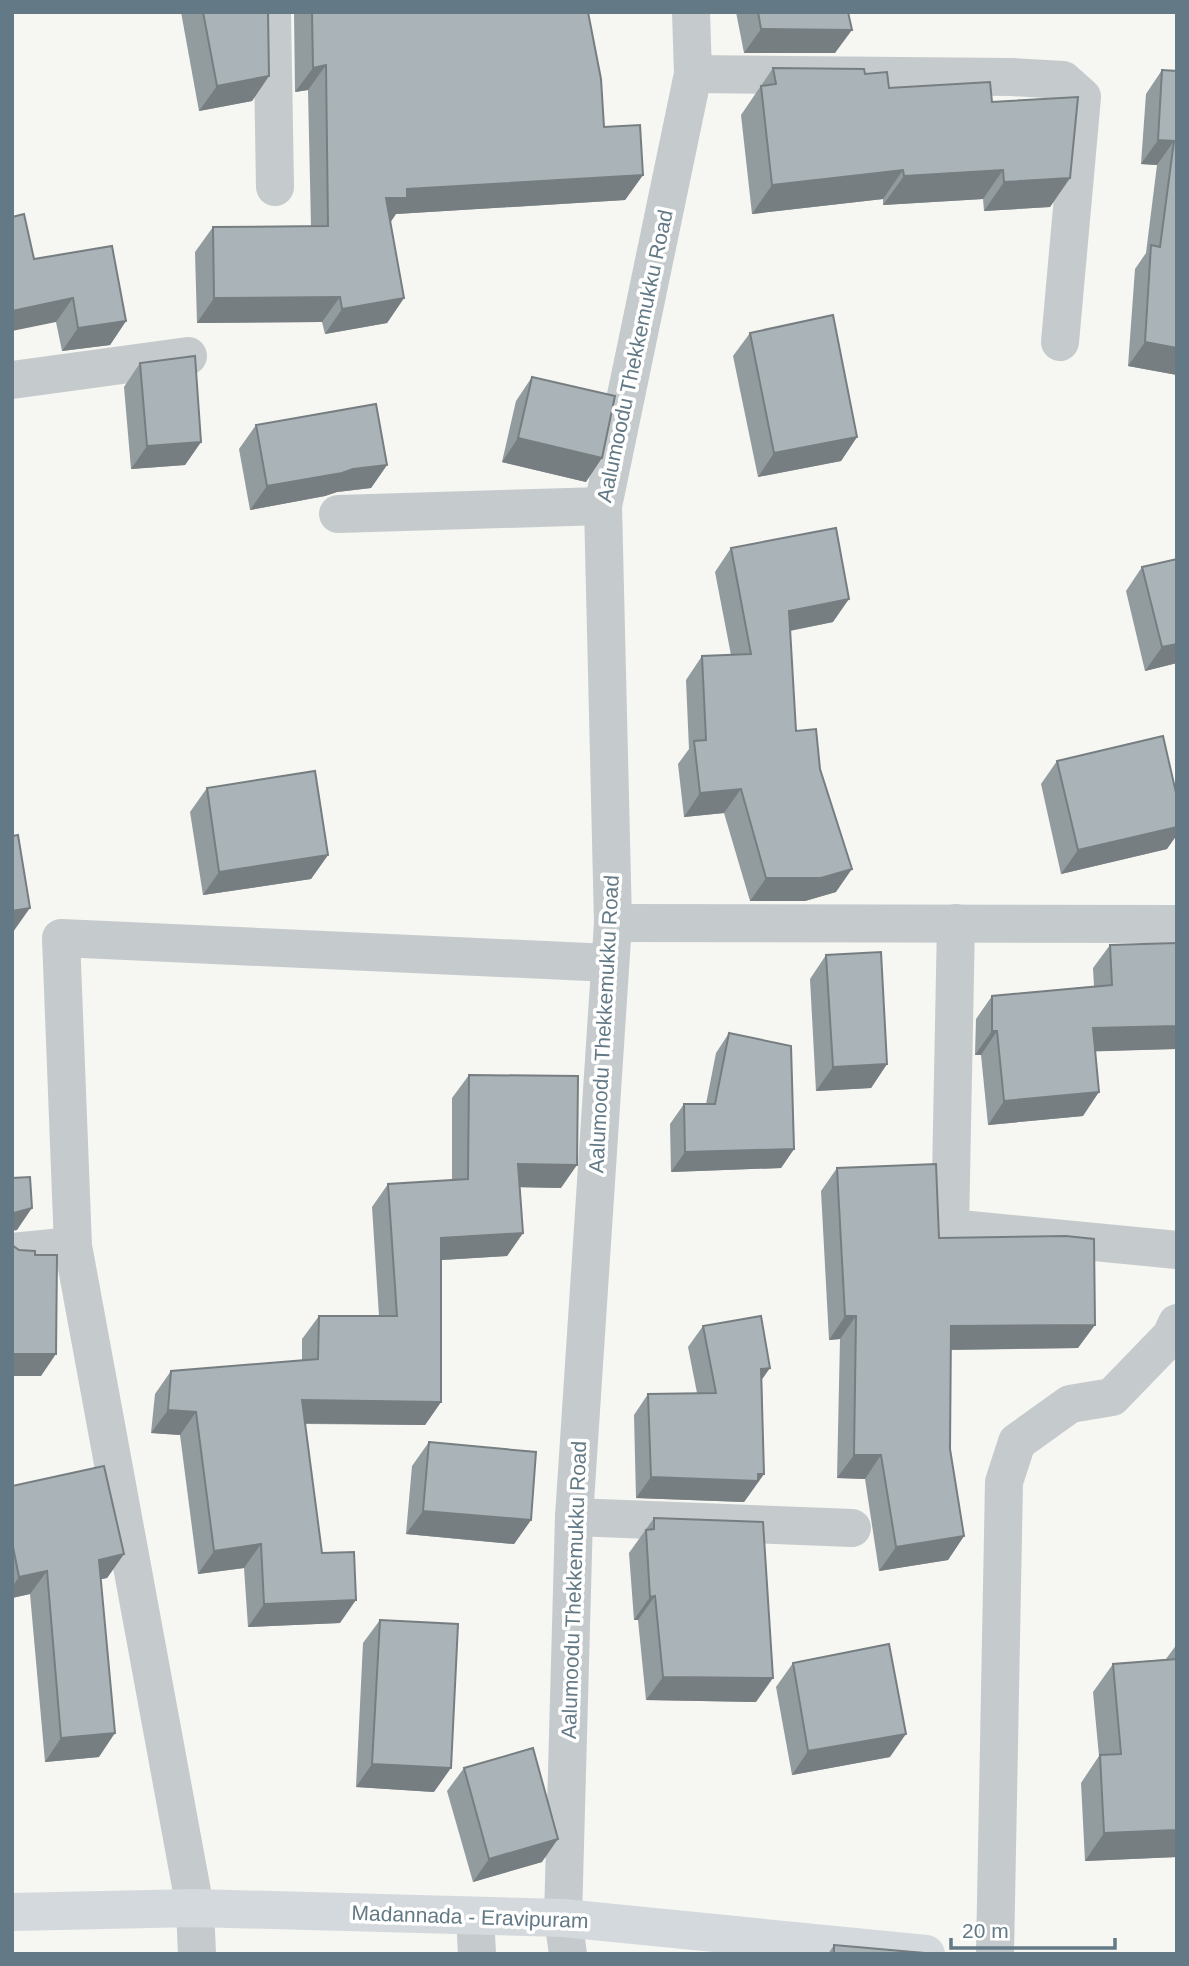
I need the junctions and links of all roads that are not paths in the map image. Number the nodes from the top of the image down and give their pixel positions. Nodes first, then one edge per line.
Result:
1 (272, 12) edge
2 (691, 12) edge
3 (692, 74) junction
4 (275, 187) dead end
5 (1060, 342) dead end
6 (188, 356) edge
7 (12, 380) edge
8 (603, 506) junction
9 (338, 514) dead end
10 (613, 923) junction
11 (956, 923) junction
12 (1177, 924) edge
13 (610, 963) junction
14 (72, 1246) junction
15 (1177, 1250) edge
16 (12, 1252) edge
17 (1177, 1323) edge
18 (574, 1517) junction
19 (852, 1528) dead end
20 (195, 1908) junction
21 (12, 1912) edge
22 (475, 1916) junction
23 (565, 1936) edge
24 (197, 1954) edge
25 (477, 1954) edge
26 (926, 1954) edge
27 (995, 1954) edge

1 - 4 street
2 - 3 street, Aalumoodu Thekkemukku Road
3 - 5 street
3 - 8 street, Aalumoodu Thekkemukku Road
6 - 7 street
8 - 9 street
8 - 10 street, Aalumoodu Thekkemukku Road
10 - 11 street
10 - 13 street, Aalumoodu Thekkemukku Road
11 - 12 street
11 - 15 street
13 - 14 street
13 - 18 street, Aalumoodu Thekkemukku Road
14 - 16 street
14 - 20 street
17 - 27 street
18 - 19 street
18 - 23 street, Aalumoodu Thekkemukku Road
20 - 21 main road, Madannada - Eravipuram
20 - 22 main road, Madannada - Eravipuram
20 - 24 street
22 - 23 main road, Madannada - Eravipuram
22 - 25 street
23 - 26 main road, Madannada - Eravipuram

